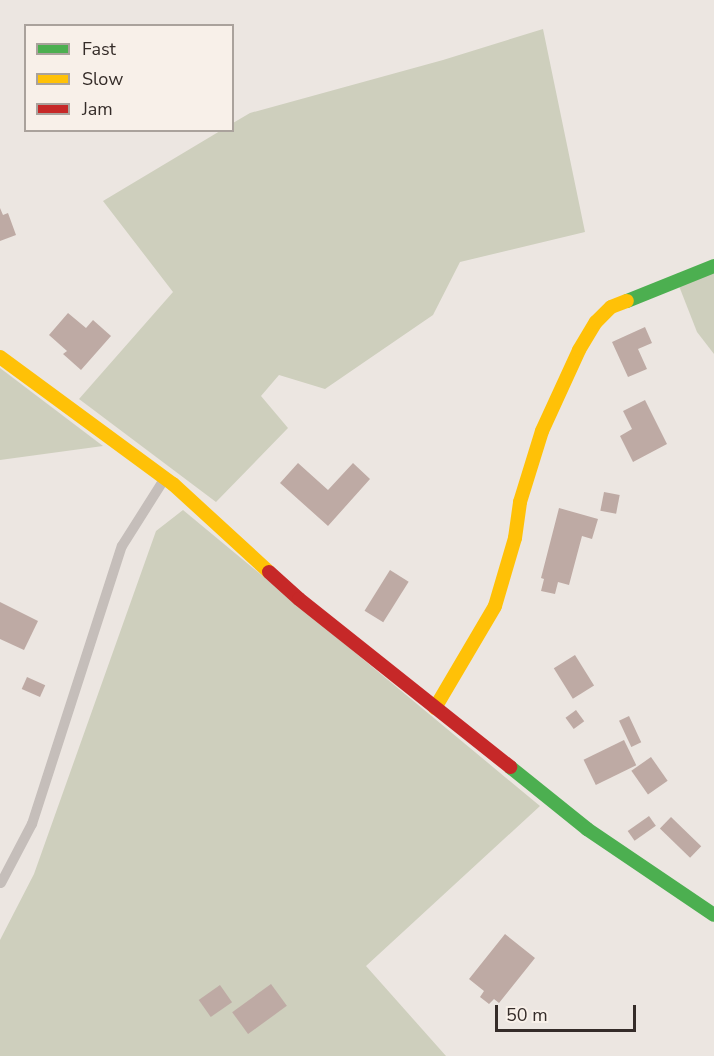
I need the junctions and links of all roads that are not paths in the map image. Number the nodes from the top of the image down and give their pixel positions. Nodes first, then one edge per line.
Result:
1 (714, 266) edge
2 (0, 357) edge
3 (165, 478) junction
4 (435, 708) junction
5 (0, 883) edge
6 (714, 915) edge

1 - 4 street
2 - 3 street
3 - 4 street
3 - 5 lane
4 - 6 street

